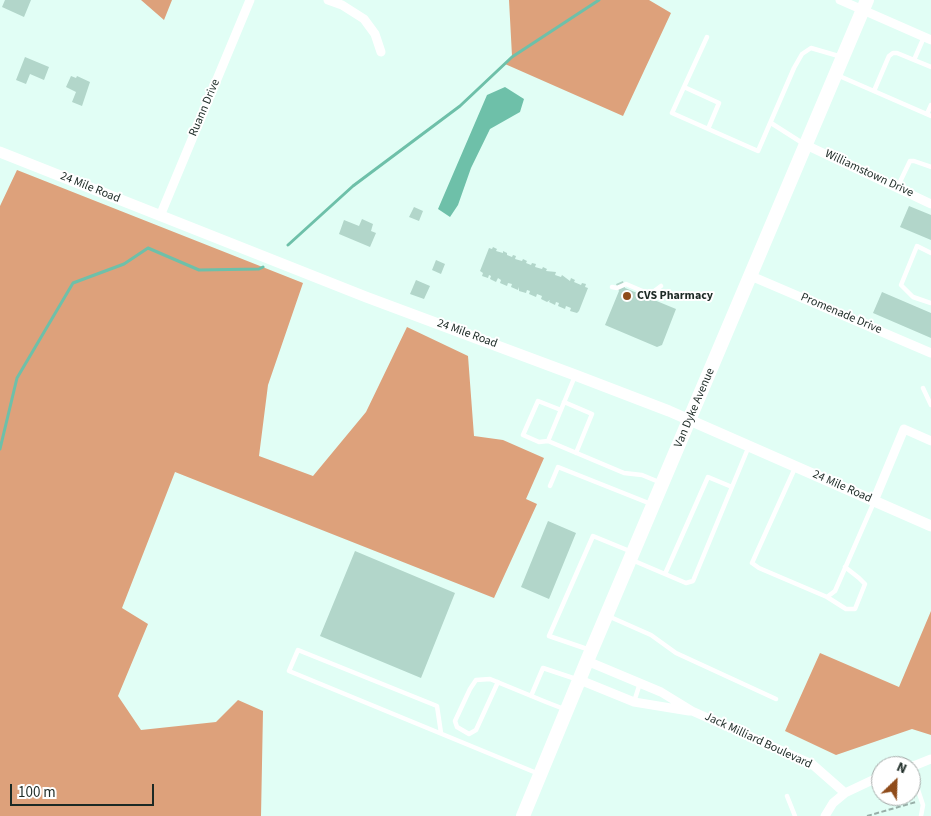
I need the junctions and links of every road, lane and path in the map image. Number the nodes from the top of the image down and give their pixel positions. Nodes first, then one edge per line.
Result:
1 (250, 0) edge
2 (328, 0) edge
3 (840, 0) edge
4 (865, 5) edge
5 (707, 37) dead end
6 (928, 38) edge
7 (380, 52) dead end
8 (843, 57) junction
9 (914, 60) junction
10 (931, 67) edge
11 (836, 75) junction
12 (684, 87) junction
13 (874, 91) junction
14 (931, 105) edge
15 (929, 115) edge
16 (771, 123) junction
17 (708, 129) junction
18 (806, 145) junction
19 (0, 152) edge
20 (931, 167) edge
21 (897, 188) junction
22 (931, 204) edge
23 (160, 216) junction
24 (931, 253) edge
25 (751, 276) junction
26 (661, 286) dead end
27 (612, 287) dead end
28 (931, 302) edge
29 (931, 353) edge
30 (575, 375) junction
31 (923, 388) dead end
32 (564, 402) junction
33 (931, 405) edge
34 (561, 410) junction
35 (690, 420) junction
36 (548, 441) junction
37 (931, 441) edge
38 (749, 446) junction
39 (576, 453) junction
40 (796, 466) junction
41 (663, 484) junction
42 (550, 486) dead end
43 (732, 487) junction
44 (874, 501) junction
45 (654, 506) junction
46 (931, 526) edge
47 (632, 556) junction
48 (846, 567) junction
49 (665, 574) junction
50 (827, 597) junction
51 (607, 615) junction
52 (590, 656) junction
53 (580, 680) junction
54 (498, 682) junction
55 (640, 683) junction
56 (531, 696) junction
57 (776, 699) dead end
58 (634, 702) junction
59 (567, 710) junction
60 (692, 711) junction
61 (441, 734) junction
62 (540, 775) junction
63 (871, 781) edge
64 (845, 793) junction
65 (787, 796) dead end
66 (921, 800) edge
67 (901, 806) edge
68 (524, 816) edge
69 (795, 816) edge
70 (825, 816) edge
71 (868, 816) edge
72 (921, 816) edge

1 - 23 street, Ruann Drive
2 - 7 street
3 - 4 street
4 - 6 street
4 - 8 main road, Van Dyke Avenue
5 - 12 lane
6 - 9 lane
8 - 11 main road, Van Dyke Avenue
8 - 16 lane
9 - 10 lane
9 - 13 lane
11 - 13 lane
11 - 18 main road, Van Dyke Avenue
12 - 17 lane
12 - 17 lane
13 - 15 lane
14 - 15 lane
16 - 17 lane
16 - 18 lane
18 - 21 street, Williamstown Drive
18 - 25 main road, Van Dyke Avenue
19 - 23 street, 24 Mile Road
20 - 21 lane
21 - 22 street, Williamstown Drive
23 - 30 street, 24 Mile Road
24 - 28 lane
25 - 29 street, Promenade Drive
25 - 35 main road, Van Dyke Avenue
26 - 27 lane
30 - 32 lane
30 - 35 street, 24 Mile Road
31 - 33 lane
32 - 34 lane
32 - 39 lane
34 - 36 lane
34 - 36 lane
35 - 38 street, 24 Mile Road
35 - 41 main road, Van Dyke Avenue
36 - 39 lane
37 - 44 street
38 - 40 street, 24 Mile Road
38 - 43 lane
39 - 41 lane
40 - 44 street, 24 Mile Road
40 - 50 lane
41 - 45 main road, Van Dyke Avenue
42 - 45 lane
43 - 49 lane
43 - 49 lane
44 - 46 street, 24 Mile Road
44 - 48 lane
45 - 47 main road, Van Dyke Avenue
47 - 49 lane
47 - 51 main road, Van Dyke Avenue
47 - 52 lane
48 - 50 lane
48 - 50 lane
51 - 52 main road, Van Dyke Avenue
51 - 57 lane
52 - 53 main road, Van Dyke Avenue
52 - 55 street, Jack Milliard Boulevard
53 - 56 lane
53 - 58 street, Jack Milliard Boulevard
53 - 59 main road, Van Dyke Avenue
54 - 54 lane
54 - 56 lane
55 - 58 lane
55 - 60 street, Jack Milliard Boulevard
56 - 59 lane
58 - 60 street, Jack Milliard Boulevard
59 - 62 main road, Van Dyke Avenue
60 - 64 street, Jack Milliard Boulevard
61 - 61 lane
61 - 62 lane
62 - 68 main road, Van Dyke Avenue
63 - 64 street
64 - 70 street
65 - 69 lane
66 - 72 lane
67 - 71 path

